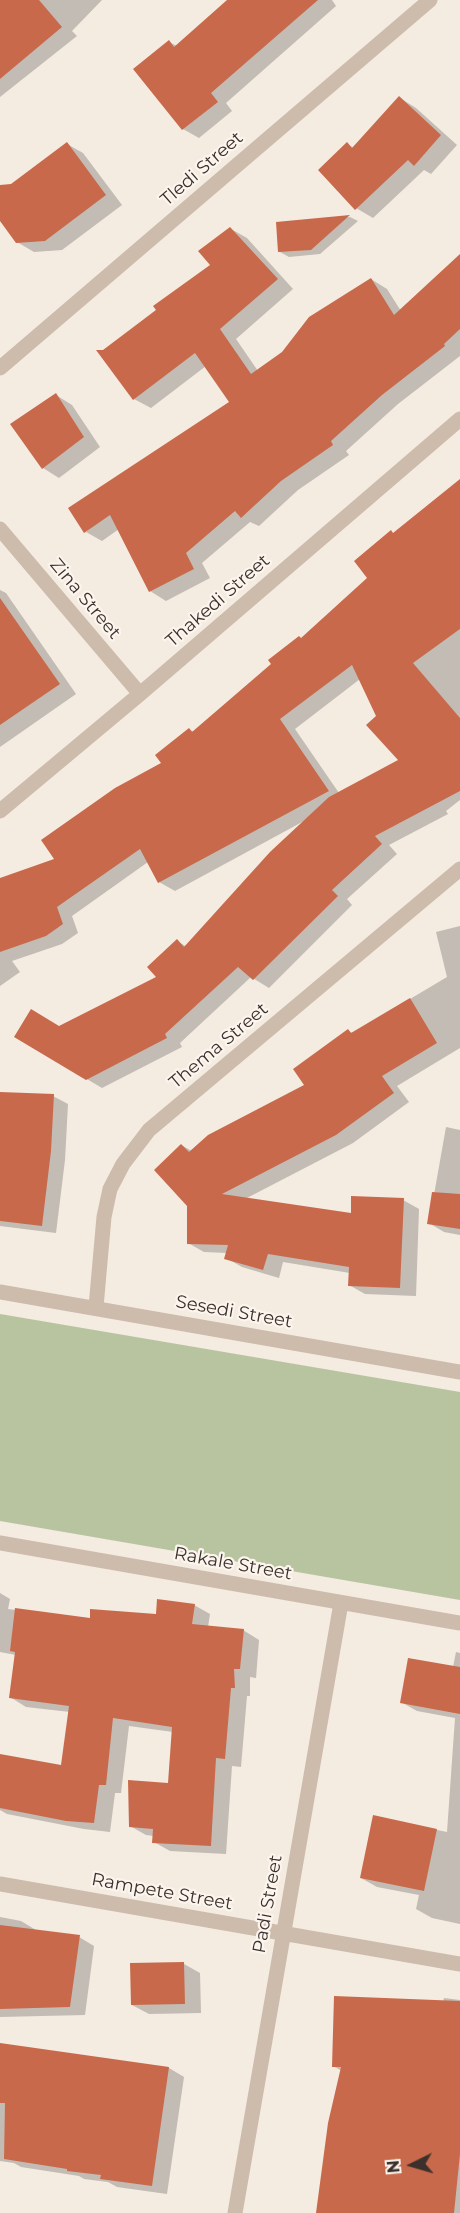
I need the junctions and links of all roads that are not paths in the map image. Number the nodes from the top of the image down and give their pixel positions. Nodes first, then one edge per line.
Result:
1 (430, 0) edge
2 (0, 368) edge
3 (460, 418) edge
4 (0, 529) edge
5 (140, 694) junction
6 (0, 811) edge
7 (460, 869) edge
8 (0, 1292) edge
9 (96, 1307) junction
10 (460, 1372) edge
11 (0, 1543) edge
12 (341, 1603) junction
13 (460, 1623) edge
14 (0, 1884) edge
15 (282, 1933) junction
16 (460, 1964) edge
17 (235, 2213) edge

1 - 2 street, Tledi Street
3 - 5 street, Thakedi Street
4 - 5 street, Zina Street
5 - 6 street, Thakedi Street
7 - 9 street, Thema Street
8 - 9 street, Sesedi Street
9 - 10 street, Sesedi Street
11 - 12 street, Rakale Street
12 - 13 street, Rakale Street
12 - 15 street, Padi Street
14 - 15 street, Rampete Street
15 - 16 street, Rampete Street
15 - 17 street, Padi Street

